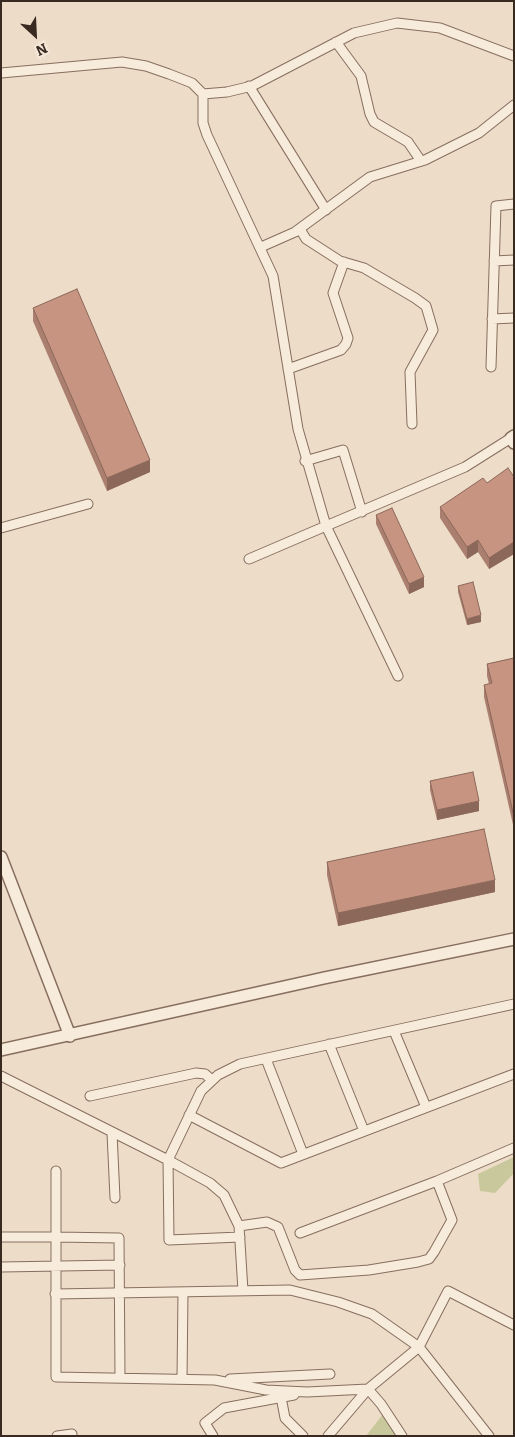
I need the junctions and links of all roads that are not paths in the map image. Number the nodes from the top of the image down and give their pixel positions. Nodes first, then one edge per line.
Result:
1 (336, 42) junction
2 (514, 56) edge
3 (1, 73) edge
4 (249, 86) junction
5 (203, 94) junction
6 (514, 105) edge
7 (422, 161) junction
8 (514, 204) edge
9 (326, 210) junction
10 (300, 229) junction
11 (261, 247) junction
12 (514, 260) edge
13 (494, 261) junction
14 (344, 262) junction
15 (514, 318) edge
16 (492, 319) junction
17 (491, 367) dead end
18 (288, 369) junction
19 (412, 424) dead end
20 (513, 439) edge
21 (305, 461) junction
22 (88, 504) dead end
23 (362, 512) junction
24 (326, 526) junction
25 (1, 528) edge
26 (249, 560) dead end
27 (398, 676) dead end
28 (1, 857) edge
29 (514, 938) edge
30 (514, 1004) edge
31 (394, 1030) junction
32 (70, 1036) junction
33 (329, 1044) junction
34 (1, 1050) edge
35 (266, 1059) junction
36 (514, 1074) edge
37 (1, 1076) edge
38 (212, 1080) junction
39 (90, 1096) dead end
40 (426, 1107) junction
41 (189, 1115) junction
42 (364, 1131) junction
43 (112, 1133) junction
44 (514, 1148) edge
45 (303, 1154) junction
46 (168, 1160) junction
47 (56, 1171) dead end
48 (437, 1181) junction
49 (115, 1198) dead end
50 (239, 1226) junction
51 (300, 1233) dead end
52 (1, 1236) edge
53 (56, 1237) junction
54 (240, 1237) junction
55 (120, 1266) junction
56 (1, 1267) edge
57 (56, 1267) junction
58 (243, 1291) junction
59 (183, 1292) junction
60 (120, 1293) junction
61 (55, 1294) junction
62 (514, 1324) edge
63 (419, 1347) junction
64 (330, 1374) dead end
65 (120, 1377) junction
66 (182, 1379) junction
67 (215, 1380) junction
68 (368, 1389) junction
69 (307, 1392) junction
70 (281, 1397) junction
71 (72, 1434) dead end
72 (56, 1436) edge
73 (212, 1436) edge
74 (303, 1436) edge
75 (328, 1436) edge
76 (402, 1436) edge
77 (489, 1436) edge

1 - 2 street
1 - 4 street
1 - 7 street
3 - 5 street
4 - 5 street
4 - 9 street
5 - 11 street
6 - 7 street
7 - 9 street
8 - 13 street
9 - 10 street
10 - 11 street
10 - 14 street
11 - 18 street
12 - 13 street
13 - 16 street
14 - 18 street
14 - 19 street
15 - 16 street
16 - 17 street
18 - 21 street
20 - 23 street
21 - 23 street
21 - 24 street
22 - 25 street
23 - 24 street
24 - 26 street
24 - 27 street
28 - 32 street
29 - 32 street
30 - 31 street
31 - 33 street
31 - 40 street
32 - 34 street
33 - 35 street
33 - 42 street
35 - 38 street
35 - 45 street
36 - 40 street
37 - 43 street
38 - 39 street
38 - 41 street
40 - 42 street
41 - 45 street
41 - 46 street
42 - 45 street
43 - 46 street
43 - 49 street
44 - 48 street
46 - 50 street
46 - 54 street
47 - 53 street
48 - 50 street
48 - 51 street
50 - 54 street
52 - 53 street
53 - 55 street
53 - 57 street
54 - 58 street
55 - 57 street
55 - 60 street
56 - 57 street
57 - 61 street
58 - 59 street
58 - 63 street
59 - 60 street
59 - 66 street
60 - 61 street
60 - 65 street
61 - 65 street
62 - 63 street
63 - 68 street
63 - 77 street
64 - 67 street
65 - 66 street
66 - 67 street
67 - 69 street
68 - 69 street
68 - 75 street
68 - 76 street
69 - 70 street
70 - 73 street
70 - 74 street
71 - 72 street

